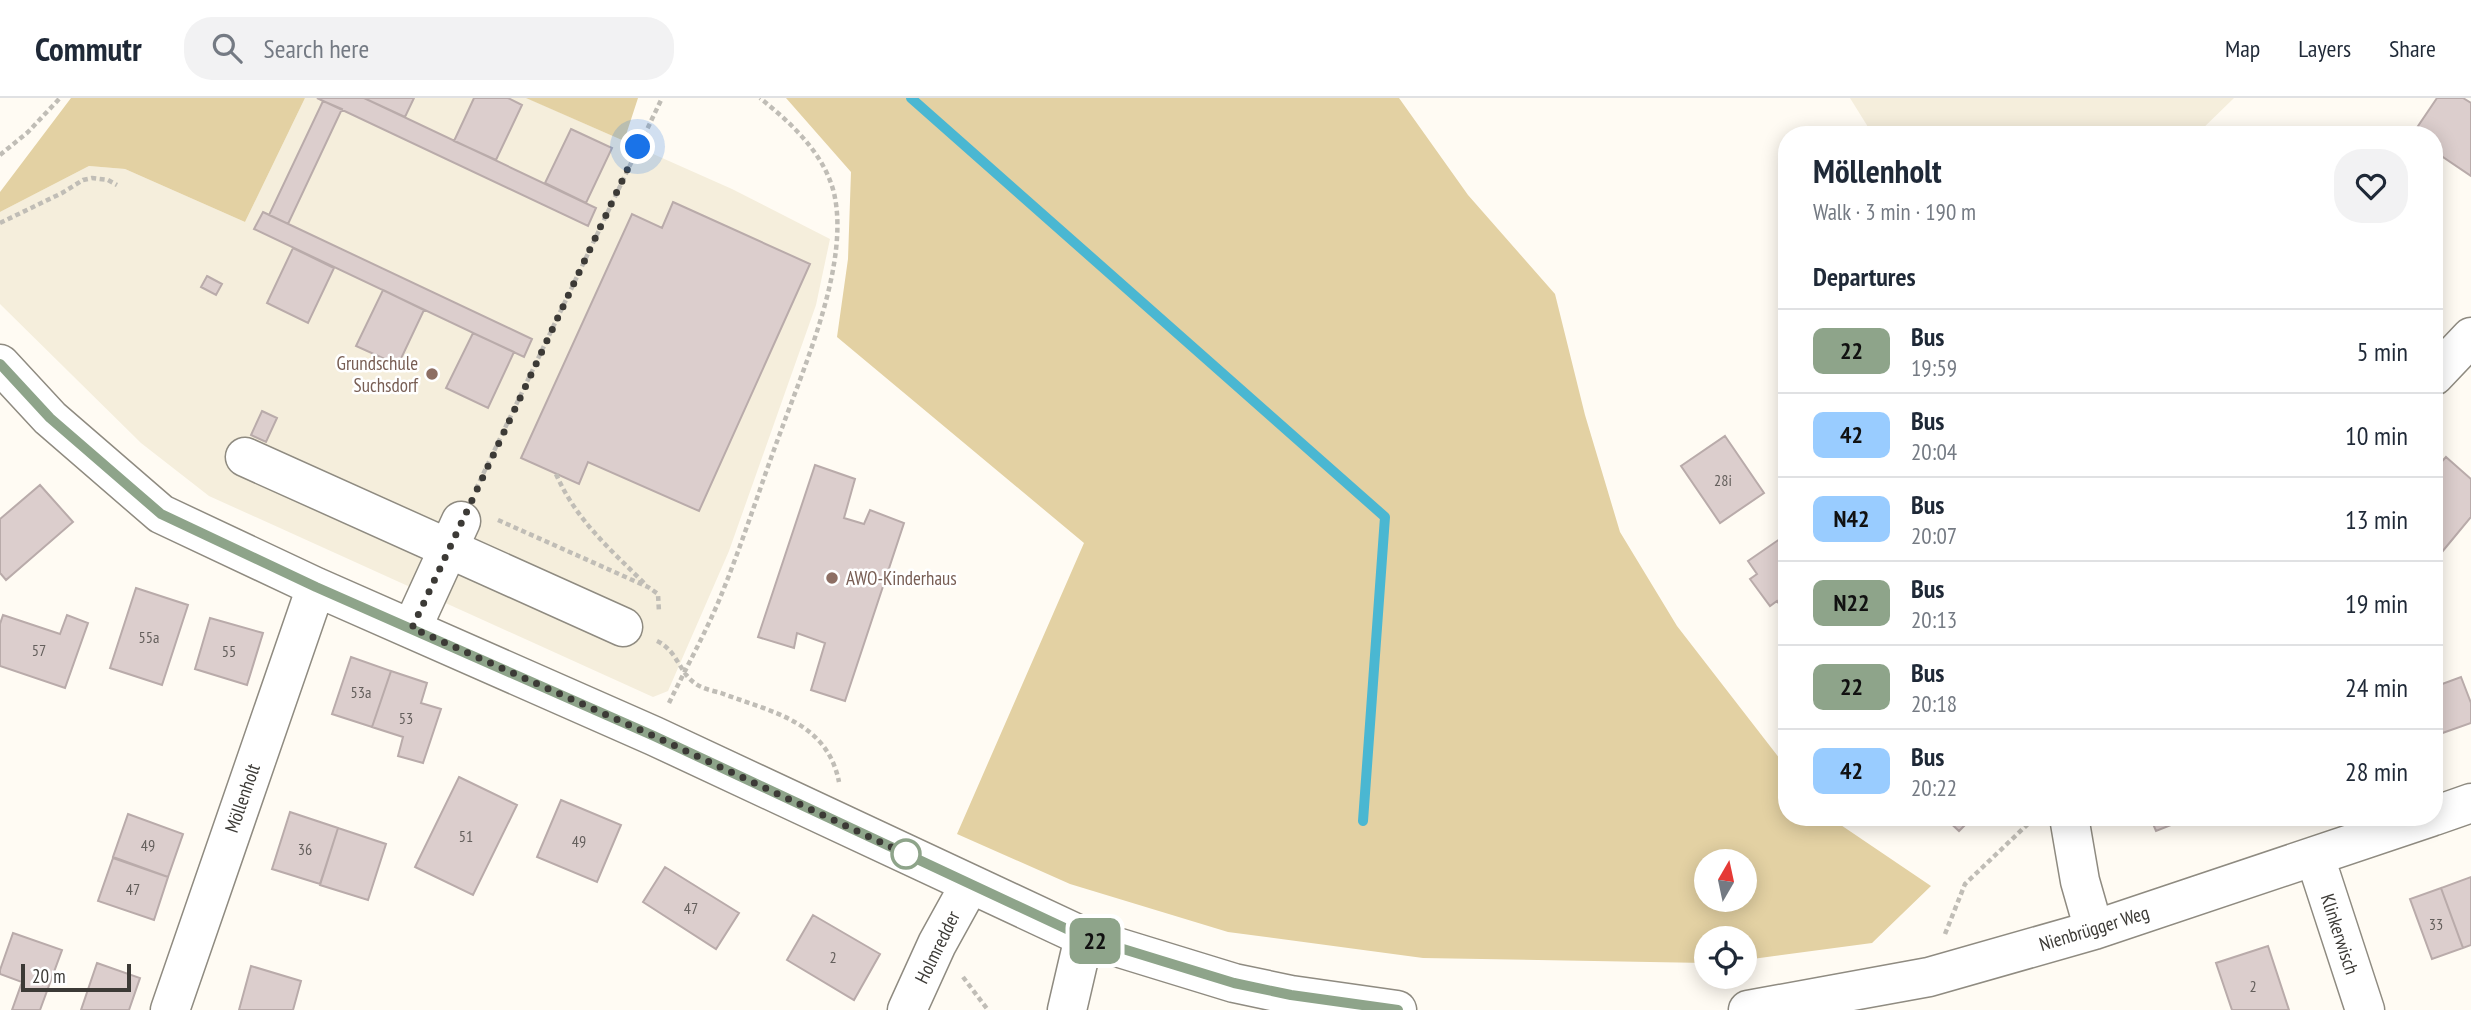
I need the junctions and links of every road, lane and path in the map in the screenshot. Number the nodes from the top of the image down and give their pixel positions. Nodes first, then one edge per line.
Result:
1 (60, 98) edge
2 (662, 98) edge
3 (760, 98) edge
4 (0, 155) edge
5 (117, 185) dead end
6 (0, 223) edge
7 (2471, 337) edge
8 (0, 364) edge
9 (2443, 367) edge
10 (245, 457) dead end
11 (556, 474) dead end
12 (454, 535) junction
13 (316, 587) junction
14 (648, 587) dead end
15 (623, 627) dead end
16 (412, 628) junction
17 (684, 671) junction
18 (654, 736) junction
19 (2471, 803) edge
20 (2443, 813) edge
21 (834, 821) junction
22 (2026, 826) edge
23 (2071, 826) edge
24 (2406, 826) edge
25 (2315, 857) junction
26 (969, 886) junction
27 (2094, 930) junction
28 (1084, 937) junction
29 (1929, 977) junction
30 (170, 1010) edge
31 (907, 1010) edge
32 (1067, 1010) edge
33 (1397, 1010) edge
34 (1748, 1010) edge
35 (2364, 1010) edge

1 - 4 path
2 - 12 path
3 - 17 path
5 - 6 path
7 - 9 street
8 - 13 street
10 - 12 street
11 - 14 path
12 - 15 street
12 - 16 street
13 - 16 street
13 - 30 street, Möllenholt
16 - 18 street
17 - 18 path
17 - 21 path
18 - 21 street
19 - 20 street, Nienbrügger Weg
21 - 26 street
22 - 29 path
23 - 27 street
24 - 25 street, Nienbrügger Weg
25 - 27 street, Nienbrügger Weg
25 - 35 street, Klinkerwisch
26 - 28 street
26 - 31 street, Holmredder
27 - 29 street, Nienbrügger Weg
28 - 32 street
28 - 33 street
29 - 34 street, Nienbrügger Weg

